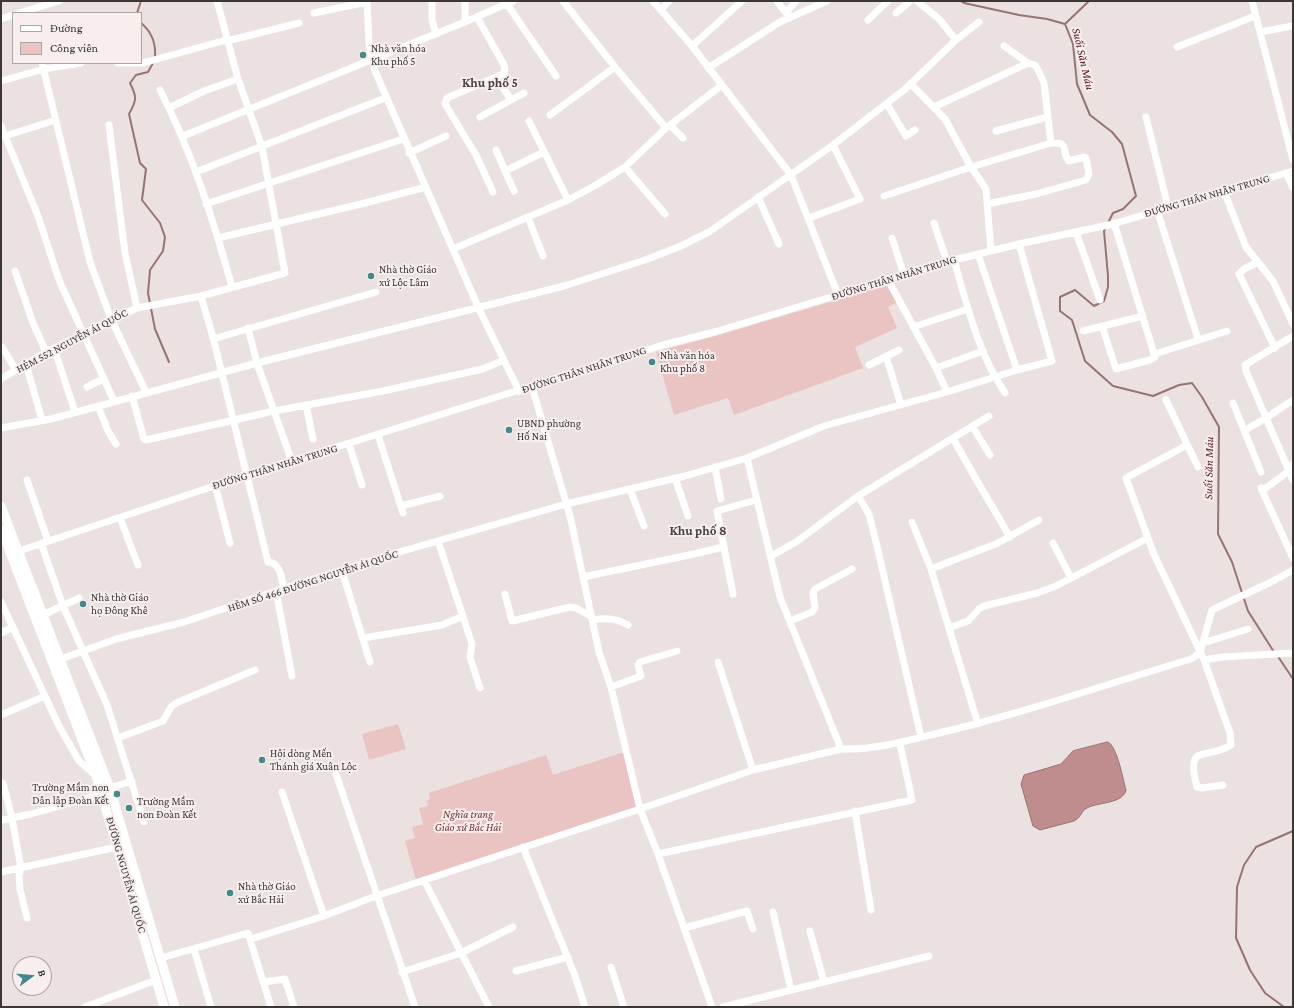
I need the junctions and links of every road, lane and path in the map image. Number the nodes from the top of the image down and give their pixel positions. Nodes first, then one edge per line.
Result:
1 (59, 1) edge
2 (217, 1) edge
3 (432, 1) edge
4 (465, 1) edge
5 (563, 1) edge
6 (653, 1) edge
7 (669, 1) edge
8 (742, 1) edge
9 (777, 1) edge
10 (796, 1) edge
11 (827, 1) edge
12 (888, 1) edge
13 (910, 1) edge
14 (917, 1) edge
15 (1252, 1) edge
16 (367, 2) edge
17 (510, 2) edge
18 (662, 10) junction
19 (22, 12) edge
20 (314, 13) dead end
21 (896, 13) dead end
22 (12, 15) edge
23 (788, 16) junction
24 (1256, 16) junction
25 (477, 17) junction
26 (1, 18) edge
27 (868, 20) dead end
28 (465, 22) junction
29 (978, 22) dead end
30 (300, 23) dead end
31 (1293, 26) edge
32 (1260, 32) junction
33 (436, 34) junction
34 (227, 40) junction
35 (956, 40) junction
36 (692, 46) junction
37 (1004, 46) dead end
38 (1177, 47) dead end
39 (372, 60) junction
40 (142, 63) edge
41 (68, 64) edge
42 (1028, 64) junction
43 (43, 66) edge
44 (615, 68) junction
45 (708, 68) junction
46 (556, 76) dead end
47 (496, 77) junction
48 (238, 79) junction
49 (1, 81) edge
50 (911, 84) junction
51 (722, 86) junction
52 (160, 90) dead end
53 (524, 93) dead end
54 (386, 98) junction
55 (511, 100) junction
56 (887, 104) junction
57 (934, 107) junction
58 (170, 108) junction
59 (249, 109) junction
60 (550, 115) dead end
61 (1047, 117) junction
62 (1146, 117) dead end
63 (480, 118) dead end
64 (56, 120) junction
65 (529, 121) dead end
66 (109, 125) dead end
67 (1, 126) edge
68 (668, 126) junction
69 (915, 130) dead end
70 (996, 131) dead end
71 (5, 136) junction
72 (183, 136) junction
73 (446, 136) dead end
74 (683, 138) dead end
75 (403, 139) junction
76 (1051, 143) junction
77 (833, 145) junction
78 (262, 147) junction
79 (496, 150) dead end
80 (544, 152) junction
81 (409, 153) junction
82 (1293, 160) edge
83 (625, 167) junction
84 (971, 167) junction
85 (505, 171) junction
86 (196, 172) junction
87 (1290, 172) edge
88 (791, 175) junction
89 (270, 183) junction
90 (426, 187) junction
91 (1293, 188) edge
92 (1224, 191) junction
93 (493, 192) dead end
94 (514, 192) dead end
95 (884, 196) dead end
96 (758, 197) junction
97 (568, 200) junction
98 (206, 204) junction
99 (987, 204) junction
100 (1168, 207) junction
101 (1157, 210) junction
102 (665, 214) dead end
103 (528, 217) junction
104 (809, 218) junction
105 (934, 223) dead end
106 (277, 224) junction
107 (1113, 224) junction
108 (1076, 232) junction
109 (218, 238) junction
110 (892, 238) dead end
111 (779, 244) dead end
112 (1019, 244) junction
113 (453, 249) junction
114 (991, 251) junction
115 (978, 254) junction
116 (543, 256) dead end
117 (951, 261) junction
118 (1258, 262) junction
119 (15, 271) dead end
120 (904, 275) junction
121 (888, 280) junction
122 (232, 286) junction
123 (376, 292) dead end
124 (838, 295) junction
125 (201, 296) junction
126 (1100, 300) dead end
127 (137, 308) junction
128 (479, 309) junction
129 (968, 309) junction
130 (1143, 316) junction
131 (111, 319) junction
132 (1293, 324) edge
133 (1102, 326) junction
134 (913, 327) junction
135 (248, 328) junction
136 (1083, 331) dead end
137 (1227, 331) dead end
138 (82, 334) junction
139 (1293, 336) edge
140 (213, 338) junction
141 (1198, 339) junction
142 (2, 347) edge
143 (54, 348) junction
144 (1274, 348) junction
145 (899, 350) dead end
146 (983, 351) junction
147 (46, 352) junction
148 (1155, 354) junction
149 (886, 356) junction
150 (504, 360) junction
151 (257, 363) junction
152 (26, 364) junction
153 (869, 364) dead end
154 (936, 368) junction
155 (16, 370) junction
156 (1017, 370) junction
157 (222, 372) junction
158 (994, 376) junction
159 (1, 379) edge
160 (103, 379) junction
161 (532, 386) junction
162 (87, 387) dead end
163 (519, 391) junction
164 (146, 392) junction
165 (947, 392) junction
166 (1005, 393) dead end
167 (132, 396) junction
168 (1166, 400) dead end
169 (1293, 400) edge
170 (114, 401) junction
171 (1233, 403) dead end
172 (306, 405) junction
173 (901, 405) junction
174 (98, 406) junction
175 (274, 411) junction
176 (75, 412) junction
177 (989, 416) dead end
178 (1266, 418) junction
179 (42, 420) junction
180 (233, 420) junction
181 (972, 426) junction
182 (1, 428) edge
183 (1245, 430) junction
184 (378, 435) junction
185 (953, 438) junction
186 (313, 439) dead end
187 (116, 444) dead end
188 (349, 444) junction
189 (1187, 445) junction
190 (990, 455) dead end
191 (747, 458) junction
192 (292, 462) junction
193 (1293, 464) edge
194 (716, 467) junction
195 (1198, 467) dead end
196 (1289, 471) junction
197 (1261, 472) dead end
198 (247, 475) junction
199 (675, 478) junction
200 (28, 480) dead end
201 (1293, 480) edge
202 (215, 485) junction
203 (362, 485) dead end
204 (630, 489) junction
205 (440, 496) dead end
206 (858, 496) junction
207 (721, 499) dead end
208 (756, 500) junction
209 (566, 504) junction
210 (1, 506) edge
211 (688, 516) dead end
212 (120, 518) junction
213 (1039, 520) dead end
214 (912, 522) dead end
215 (644, 526) dead end
216 (1, 529) edge
217 (1010, 538) junction
218 (1148, 538) junction
219 (438, 541) junction
220 (45, 542) junction
221 (230, 543) dead end
222 (1053, 543) dead end
223 (723, 547) junction
224 (19, 551) junction
225 (771, 556) junction
226 (1293, 558) edge
227 (138, 565) dead end
228 (852, 569) dead end
229 (931, 569) junction
230 (1293, 570) edge
231 (342, 571) junction
232 (583, 577) junction
233 (1071, 578) junction
234 (284, 588) junction
235 (276, 591) junction
236 (28, 592) junction
237 (506, 594) dead end
238 (733, 594) dead end
239 (79, 598) dead end
240 (1, 602) edge
241 (63, 606) junction
242 (43, 615) junction
243 (463, 616) junction
244 (592, 618) junction
245 (790, 621) junction
246 (628, 625) dead end
247 (13, 627) junction
248 (949, 628) junction
249 (1248, 629) dead end
250 (1, 633) edge
251 (363, 638) junction
252 (1202, 643) junction
253 (82, 651) junction
254 (677, 651) dead end
255 (1200, 653) junction
256 (1293, 653) edge
257 (61, 659) junction
258 (1204, 660) junction
259 (370, 662) dead end
260 (718, 662) dead end
261 (255, 670) dead end
262 (292, 676) dead end
263 (611, 687) junction
264 (480, 688) dead end
265 (45, 696) junction
266 (1, 715) edge
267 (978, 724) junction
268 (921, 737) junction
269 (118, 738) junction
270 (900, 744) junction
271 (841, 749) junction
272 (753, 770) junction
273 (336, 774) dead end
274 (96, 776) junction
275 (132, 781) junction
276 (3, 783) dead end
277 (1223, 785) dead end
278 (110, 788) junction
279 (282, 792) dead end
280 (102, 794) junction
281 (640, 809) junction
282 (855, 811) junction
283 (12, 818) junction
284 (1, 820) edge
285 (144, 822) dead end
286 (117, 847) junction
287 (523, 848) junction
288 (658, 854) junction
289 (20, 868) junction
290 (1, 872) edge
291 (424, 880) junction
292 (376, 896) junction
293 (871, 910) dead end
294 (773, 912) dead end
295 (324, 916) junction
296 (27, 918) dead end
297 (513, 927) dead end
298 (684, 928) junction
299 (753, 929) dead end
300 (810, 931) dead end
301 (251, 939) junction
302 (194, 949) junction
303 (461, 953) junction
304 (930, 956) dead end
305 (568, 957) junction
306 (161, 958) junction
307 (150, 961) junction
308 (611, 967) dead end
309 (516, 971) dead end
310 (402, 972) junction
311 (156, 980) junction
312 (264, 982) junction
313 (824, 982) junction
314 (791, 990) junction
315 (85, 1007) edge
316 (164, 1007) edge
317 (175, 1007) edge
318 (211, 1007) edge
319 (271, 1007) edge
320 (294, 1007) edge
321 (415, 1007) edge
322 (489, 1007) edge
323 (585, 1007) edge
324 (624, 1007) edge
325 (712, 1007) edge
326 (723, 1007) edge

1 - 19 street
2 - 34 street
3 - 33 street
4 - 28 street
5 - 44 street
6 - 18 street
7 - 18 street
8 - 36 street
9 - 23 street
10 - 23 street
11 - 23 street
12 - 27 street
13 - 21 street
14 - 35 street
15 - 24 street
16 - 20 street
16 - 39 street
17 - 25 street
17 - 46 street
18 - 36 street
22 - 26 street
23 - 45 street
24 - 32 street
24 - 38 street
25 - 28 street
25 - 47 street
28 - 33 street
29 - 35 street
30 - 34 street
31 - 32 street
32 - 82 street
33 - 39 street
34 - 40 street
34 - 48 street
35 - 50 street
36 - 45 street
37 - 42 street
39 - 54 street
39 - 59 street
41 - 43 street
42 - 57 street
42 - 61 street
43 - 49 street
43 - 64 street
44 - 60 street
44 - 68 street
45 - 51 street
47 - 55 street
47 - 93 street
48 - 58 street
48 - 59 street
50 - 56 street
50 - 57 street
51 - 68 street
51 - 88 street
52 - 58 street
53 - 55 street
54 - 75 street
54 - 78 street
55 - 63 street
56 - 69 street
56 - 77 street
57 - 84 street
58 - 72 street
59 - 72 street
59 - 78 street
61 - 70 street
61 - 76 street
62 - 100 street
64 - 71 street
64 - 131 street
65 - 80 street
66 - 127 street
67 - 71 street
68 - 74 street
68 - 83 street
71 - 138 street
72 - 86 street
73 - 81 street
75 - 81 street
75 - 89 street
76 - 84 street
76 - 99 street
77 - 88 street
77 - 104 street
78 - 86 street
78 - 89 street
79 - 85 street
80 - 85 street
80 - 97 street
81 - 90 street
83 - 97 street
83 - 102 street
84 - 95 street
84 - 99 street
85 - 94 street
86 - 98 street
87 - 91 street
87 - 92 street, ĐƯỜNG THÂN NHÂN TRUNG
88 - 96 street
88 - 104 street
89 - 98 street
89 - 106 street
90 - 106 street
90 - 113 street
92 - 100 street, ĐƯỜNG THÂN NHÂN TRUNG
92 - 118 street
96 - 111 street
96 - 128 street
97 - 103 street
98 - 109 street
99 - 114 street
100 - 101 street, ĐƯỜNG THÂN NHÂN TRUNG
101 - 107 street, ĐƯỜNG THÂN NHÂN TRUNG
101 - 141 street
103 - 113 street
103 - 116 street
104 - 124 street
105 - 117 street
106 - 109 street
106 - 122 street, HẺM 552 NGUYỄN ÁI QUỐC
107 - 108 street, ĐƯỜNG THÂN NHÂN TRUNG
107 - 130 street
108 - 112 street, ĐƯỜNG THÂN NHÂN TRUNG
108 - 126 street
109 - 122 street
110 - 120 street
112 - 114 street, ĐƯỜNG THÂN NHÂN TRUNG
112 - 156 street, HẺM SỐ 466 ĐƯỜNG NGUYỄN ÁI QUỐC
113 - 128 street
114 - 115 street, ĐƯỜNG THÂN NHÂN TRUNG
115 - 117 street, ĐƯỜNG THÂN NHÂN TRUNG
115 - 156 street
117 - 120 street, ĐƯỜNG THÂN NHÂN TRUNG
117 - 129 street
118 - 132 street
118 - 144 street
119 - 147 street
120 - 121 street, ĐƯỜNG THÂN NHÂN TRUNG
121 - 124 street, ĐƯỜNG THÂN NHÂN TRUNG
121 - 134 street
122 - 125 street, HẺM 552 NGUYỄN ÁI QUỐC
123 - 135 street
124 - 161 street, ĐƯỜNG THÂN NHÂN TRUNG
125 - 127 street, HẺM 552 NGUYỄN ÁI QUỐC
125 - 140 street
127 - 131 street, HẺM 552 NGUYỄN ÁI QUỐC
128 - 150 street
128 - 151 street
129 - 134 street
129 - 146 street
130 - 133 street
130 - 148 street
131 - 138 street, HẺM 552 NGUYỄN ÁI QUỐC
131 - 164 street
133 - 136 street
133 - 148 street
134 - 154 street
135 - 140 street
135 - 151 street
137 - 141 street
138 - 143 street, HẺM 552 NGUYỄN ÁI QUỐC
138 - 160 street
139 - 144 street
140 - 157 street
141 - 148 street
142 - 155 street
143 - 147 street, HẺM 552 NGUYỄN ÁI QUỐC
143 - 176 street
144 - 178 street
145 - 149 street
146 - 154 street
146 - 158 street
147 - 152 street, HẺM 552 NGUYỄN ÁI QUỐC
149 - 153 street
149 - 173 street
150 - 163 street
150 - 172 street
151 - 157 street
151 - 175 street
152 - 155 street, HẺM 552 NGUYỄN ÁI QUỐC
152 - 179 street
154 - 165 street
155 - 159 street, HẺM 552 NGUYỄN ÁI QUỐC
156 - 158 street, HẺM SỐ 466 ĐƯỜNG NGUYỄN ÁI QUỐC
157 - 164 street
157 - 180 street
158 - 165 street, HẺM SỐ 466 ĐƯỜNG NGUYỄN ÁI QUỐC
158 - 166 street
160 - 162 street
160 - 170 street
161 - 163 street, ĐƯỜNG THÂN NHÂN TRUNG
161 - 209 street
163 - 184 street, ĐƯỜNG THÂN NHÂN TRUNG
164 - 167 street
165 - 173 street, HẺM SỐ 466 ĐƯỜNG NGUYỄN ÁI QUỐC
167 - 170 street
167 - 180 street
168 - 189 street
169 - 178 street
170 - 174 street
171 - 183 street
172 - 175 street
172 - 186 street
173 - 191 street, HẺM SỐ 466 ĐƯỜNG NGUYỄN ÁI QUỐC
174 - 176 street
174 - 187 street
175 - 180 street
175 - 192 street
176 - 179 street
177 - 181 street
178 - 183 street
178 - 196 street
179 - 182 street
180 - 198 street
181 - 185 street
181 - 190 street
183 - 197 street
184 - 188 street, ĐƯỜNG THÂN NHÂN TRUNG
184 - 205 street
185 - 206 street
185 - 217 street
188 - 192 street, ĐƯỜNG THÂN NHÂN TRUNG
188 - 203 street
189 - 195 street
189 - 218 street
191 - 194 street, HẺM SỐ 466 ĐƯỜNG NGUYỄN ÁI QUỐC
191 - 208 street
192 - 198 street, ĐƯỜNG THÂN NHÂN TRUNG
193 - 196 street
194 - 199 street, HẺM SỐ 466 ĐƯỜNG NGUYỄN ÁI QUỐC
194 - 207 street
196 - 201 street
196 - 226 street
198 - 202 street, ĐƯỜNG THÂN NHÂN TRUNG
198 - 234 street
199 - 204 street, HẺM SỐ 466 ĐƯỜNG NGUYỄN ÁI QUỐC
199 - 211 street
200 - 220 street
202 - 212 street, ĐƯỜNG THÂN NHÂN TRUNG
202 - 221 street
204 - 209 street, HẺM SỐ 466 ĐƯỜNG NGUYỄN ÁI QUỐC
204 - 215 street
206 - 225 street
206 - 268 street
208 - 223 street
208 - 225 street
209 - 219 street, HẺM SỐ 466 ĐƯỜNG NGUYỄN ÁI QUỐC
209 - 232 street
210 - 224 main road
212 - 220 street, ĐƯỜNG THÂN NHÂN TRUNG
212 - 227 street
213 - 217 street
214 - 229 street
216 - 236 main road
217 - 229 street
218 - 233 street
218 - 255 street
219 - 231 street, HẺM SỐ 466 ĐƯỜNG NGUYỄN ÁI QUỐC
219 - 243 street
220 - 224 street, ĐƯỜNG THÂN NHÂN TRUNG
220 - 241 street
222 - 233 street
223 - 232 street
223 - 238 street
224 - 236 main road
225 - 245 street
228 - 245 street
229 - 248 street
230 - 252 street
231 - 234 street, HẺM SỐ 466 ĐƯỜNG NGUYỄN ÁI QUỐC
231 - 251 street
232 - 244 street
233 - 248 street
234 - 235 street, HẺM SỐ 466 ĐƯỜNG NGUYỄN ÁI QUỐC
235 - 253 street, HẺM SỐ 466 ĐƯỜNG NGUYỄN ÁI QUỐC
235 - 262 street
236 - 242 main road, ĐƯỜNG NGUYỄN ÁI QUỐC
236 - 274 main road, ĐƯỜNG NGUYỄN ÁI QUỐC
237 - 244 street
239 - 241 street
240 - 247 street
241 - 242 street
241 - 253 street
242 - 257 main road, ĐƯỜNG NGUYỄN ÁI QUỐC
243 - 251 street
243 - 264 street
244 - 246 street
244 - 263 street
245 - 271 street
247 - 250 street
247 - 265 street
248 - 267 street
249 - 252 street
251 - 259 street
252 - 255 street
253 - 257 street, HẺM SỐ 466 ĐƯỜNG NGUYỄN ÁI QUỐC
253 - 269 street
254 - 263 street
255 - 258 street
255 - 267 street
256 - 258 street
257 - 278 main road, ĐƯỜNG NGUYỄN ÁI QUỐC
258 - 277 street
260 - 272 street
261 - 269 street
263 - 281 street
265 - 266 street
265 - 274 street
267 - 268 street
268 - 270 street
269 - 275 street
270 - 271 street
270 - 282 street
271 - 272 street
272 - 281 street
273 - 292 street
274 - 280 main road, ĐƯỜNG NGUYỄN ÁI QUỐC
275 - 278 street
275 - 285 street
276 - 283 street
278 - 306 main road, ĐƯỜNG NGUYỄN ÁI QUỐC
279 - 295 street
280 - 283 street
280 - 286 main road, ĐƯỜNG NGUYỄN ÁI QUỐC
281 - 287 street
281 - 288 street
282 - 288 street
282 - 293 street
283 - 284 street
283 - 289 street
286 - 289 street
286 - 307 main road, ĐƯỜNG NGUYỄN ÁI QUỐC
287 - 291 street
287 - 305 street
288 - 298 street
289 - 290 street
289 - 296 street
291 - 292 street
291 - 303 street
292 - 295 street
292 - 310 street
294 - 314 street
295 - 301 street
297 - 303 street
298 - 299 street
298 - 325 street
300 - 313 street
301 - 302 street
301 - 312 street
302 - 306 street
302 - 318 street
303 - 310 street
303 - 322 street
304 - 313 street
305 - 309 street
305 - 323 street
306 - 307 main road
306 - 317 main road, ĐƯỜNG NGUYỄN ÁI QUỐC
307 - 311 main road, ĐƯỜNG NGUYỄN ÁI QUỐC
308 - 324 street
310 - 321 street
311 - 315 street
311 - 316 main road, ĐƯỜNG NGUYỄN ÁI QUỐC
312 - 319 street
312 - 320 street
313 - 314 street
314 - 326 street

